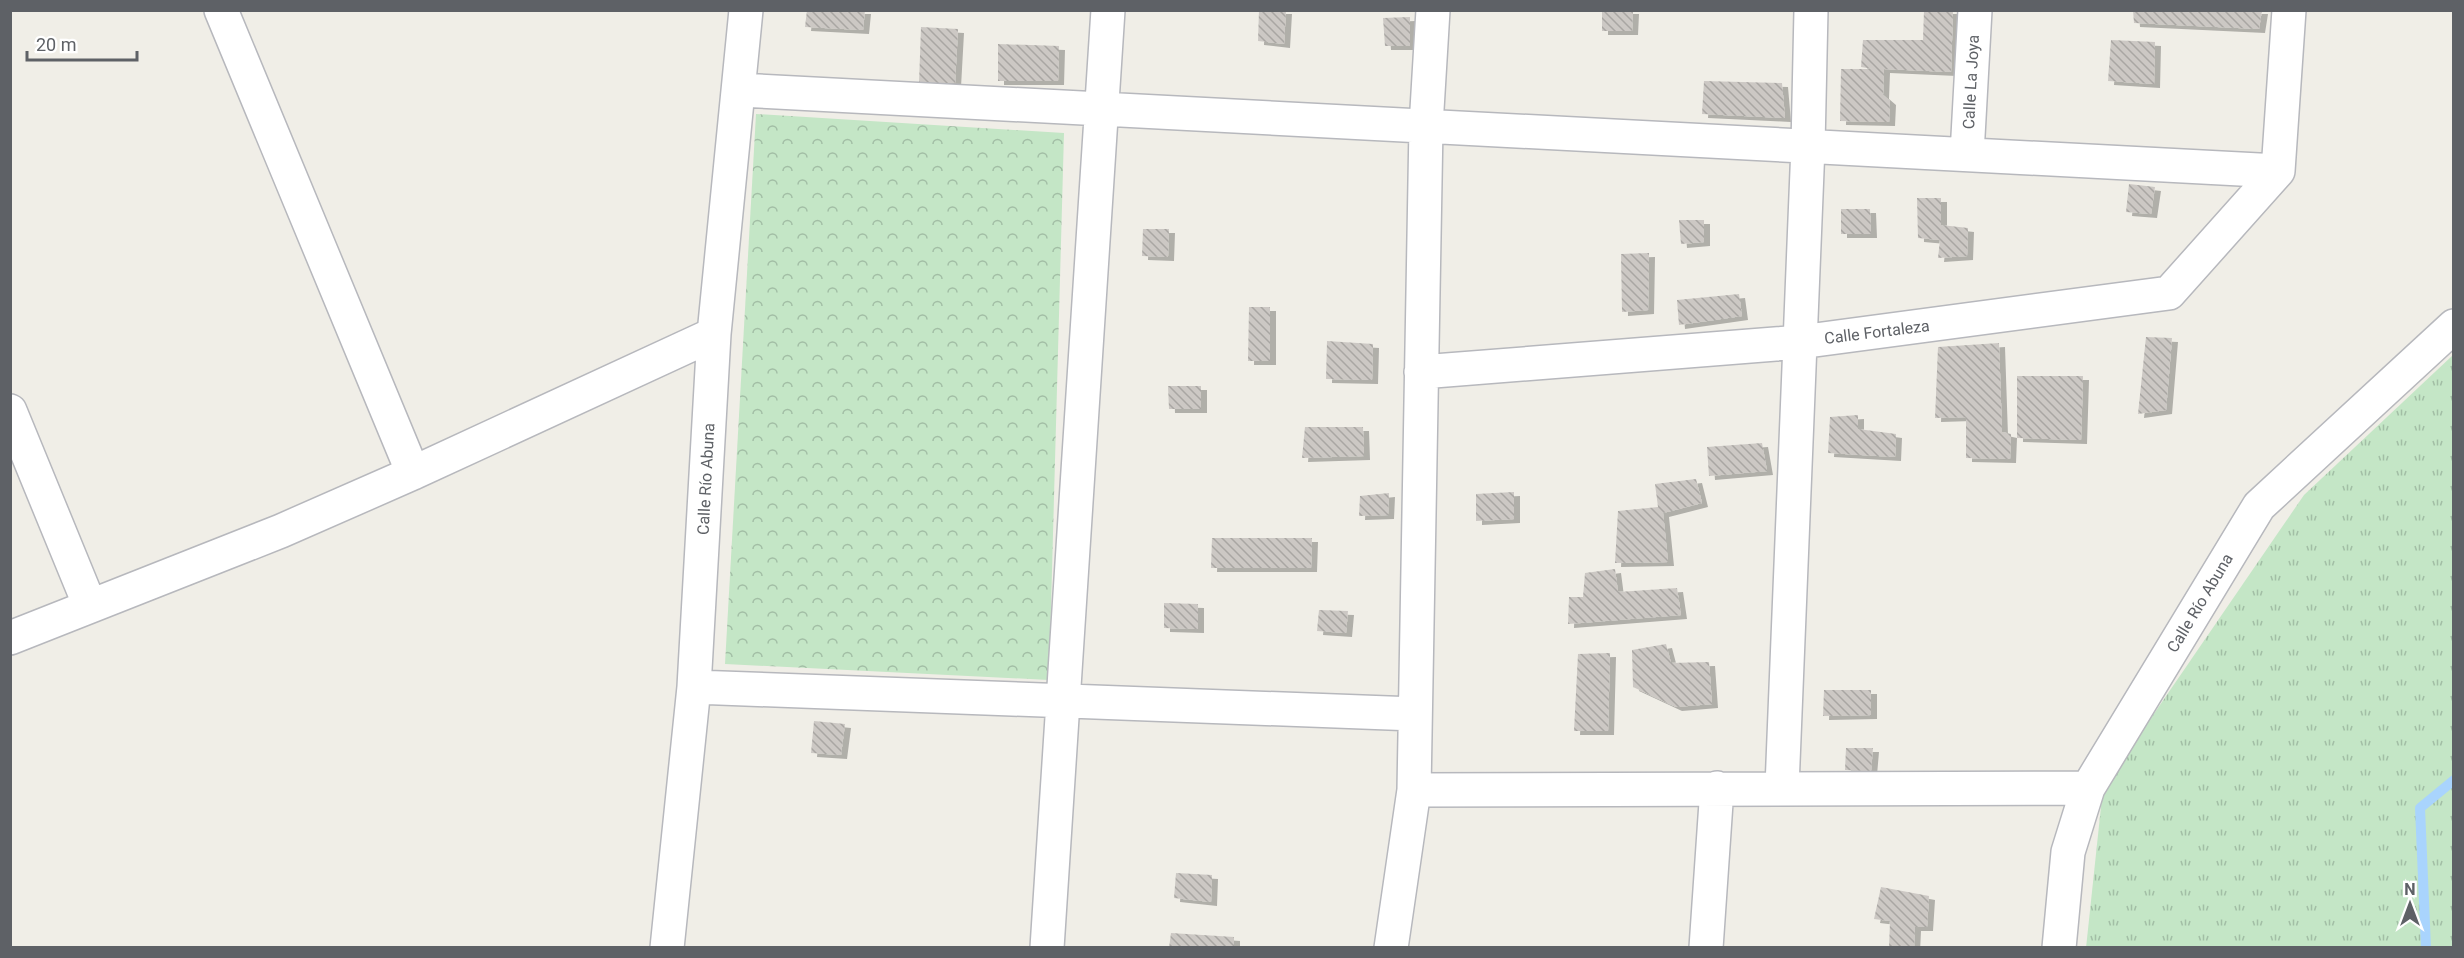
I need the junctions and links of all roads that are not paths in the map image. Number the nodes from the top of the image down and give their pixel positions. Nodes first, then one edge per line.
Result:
1 (221, 10) edge
2 (746, 10) edge
3 (1108, 10) edge
4 (1433, 10) edge
5 (1811, 10) edge
6 (1975, 10) edge
7 (2289, 10) edge
8 (739, 90) junction
9 (1102, 108) junction
10 (1426, 126) junction
11 (1808, 146) junction
12 (1967, 154) junction
13 (2278, 171) junction
14 (2454, 326) edge
15 (714, 334) junction
16 (1800, 342) junction
17 (1421, 372) junction
18 (10, 411) edge
19 (413, 473) junction
20 (90, 606) junction
21 (10, 638) edge
22 (694, 687) junction
23 (1063, 700) junction
24 (1415, 714) junction
25 (1782, 787) junction
26 (1717, 788) junction
27 (2088, 788) junction
28 (1414, 790) junction
29 (667, 948) edge
30 (1047, 948) edge
31 (1391, 948) edge
32 (1706, 948) edge
33 (2059, 948) edge

1 - 19 street
2 - 8 street, Calle Río Abuna
3 - 9 street
4 - 10 street
5 - 11 street
6 - 12 street, Calle La Joya
7 - 13 street
8 - 9 street
8 - 15 street, Calle Río Abuna
9 - 10 street
9 - 23 street
10 - 11 street
10 - 17 street
11 - 12 street
11 - 16 street
12 - 13 street
13 - 16 street, Calle Fortaleza
14 - 27 street, Calle Río Abuna
15 - 19 street
15 - 22 street, Calle Río Abuna
16 - 17 street, Calle Fortaleza
16 - 25 street
17 - 24 street
18 - 20 street
19 - 20 street
20 - 21 street
22 - 23 street
22 - 29 street, Calle Río Abuna
23 - 24 street
23 - 30 street
24 - 28 street
25 - 26 street
25 - 27 street
26 - 28 street
26 - 32 street
27 - 33 street, Calle Río Abuna
28 - 31 street

